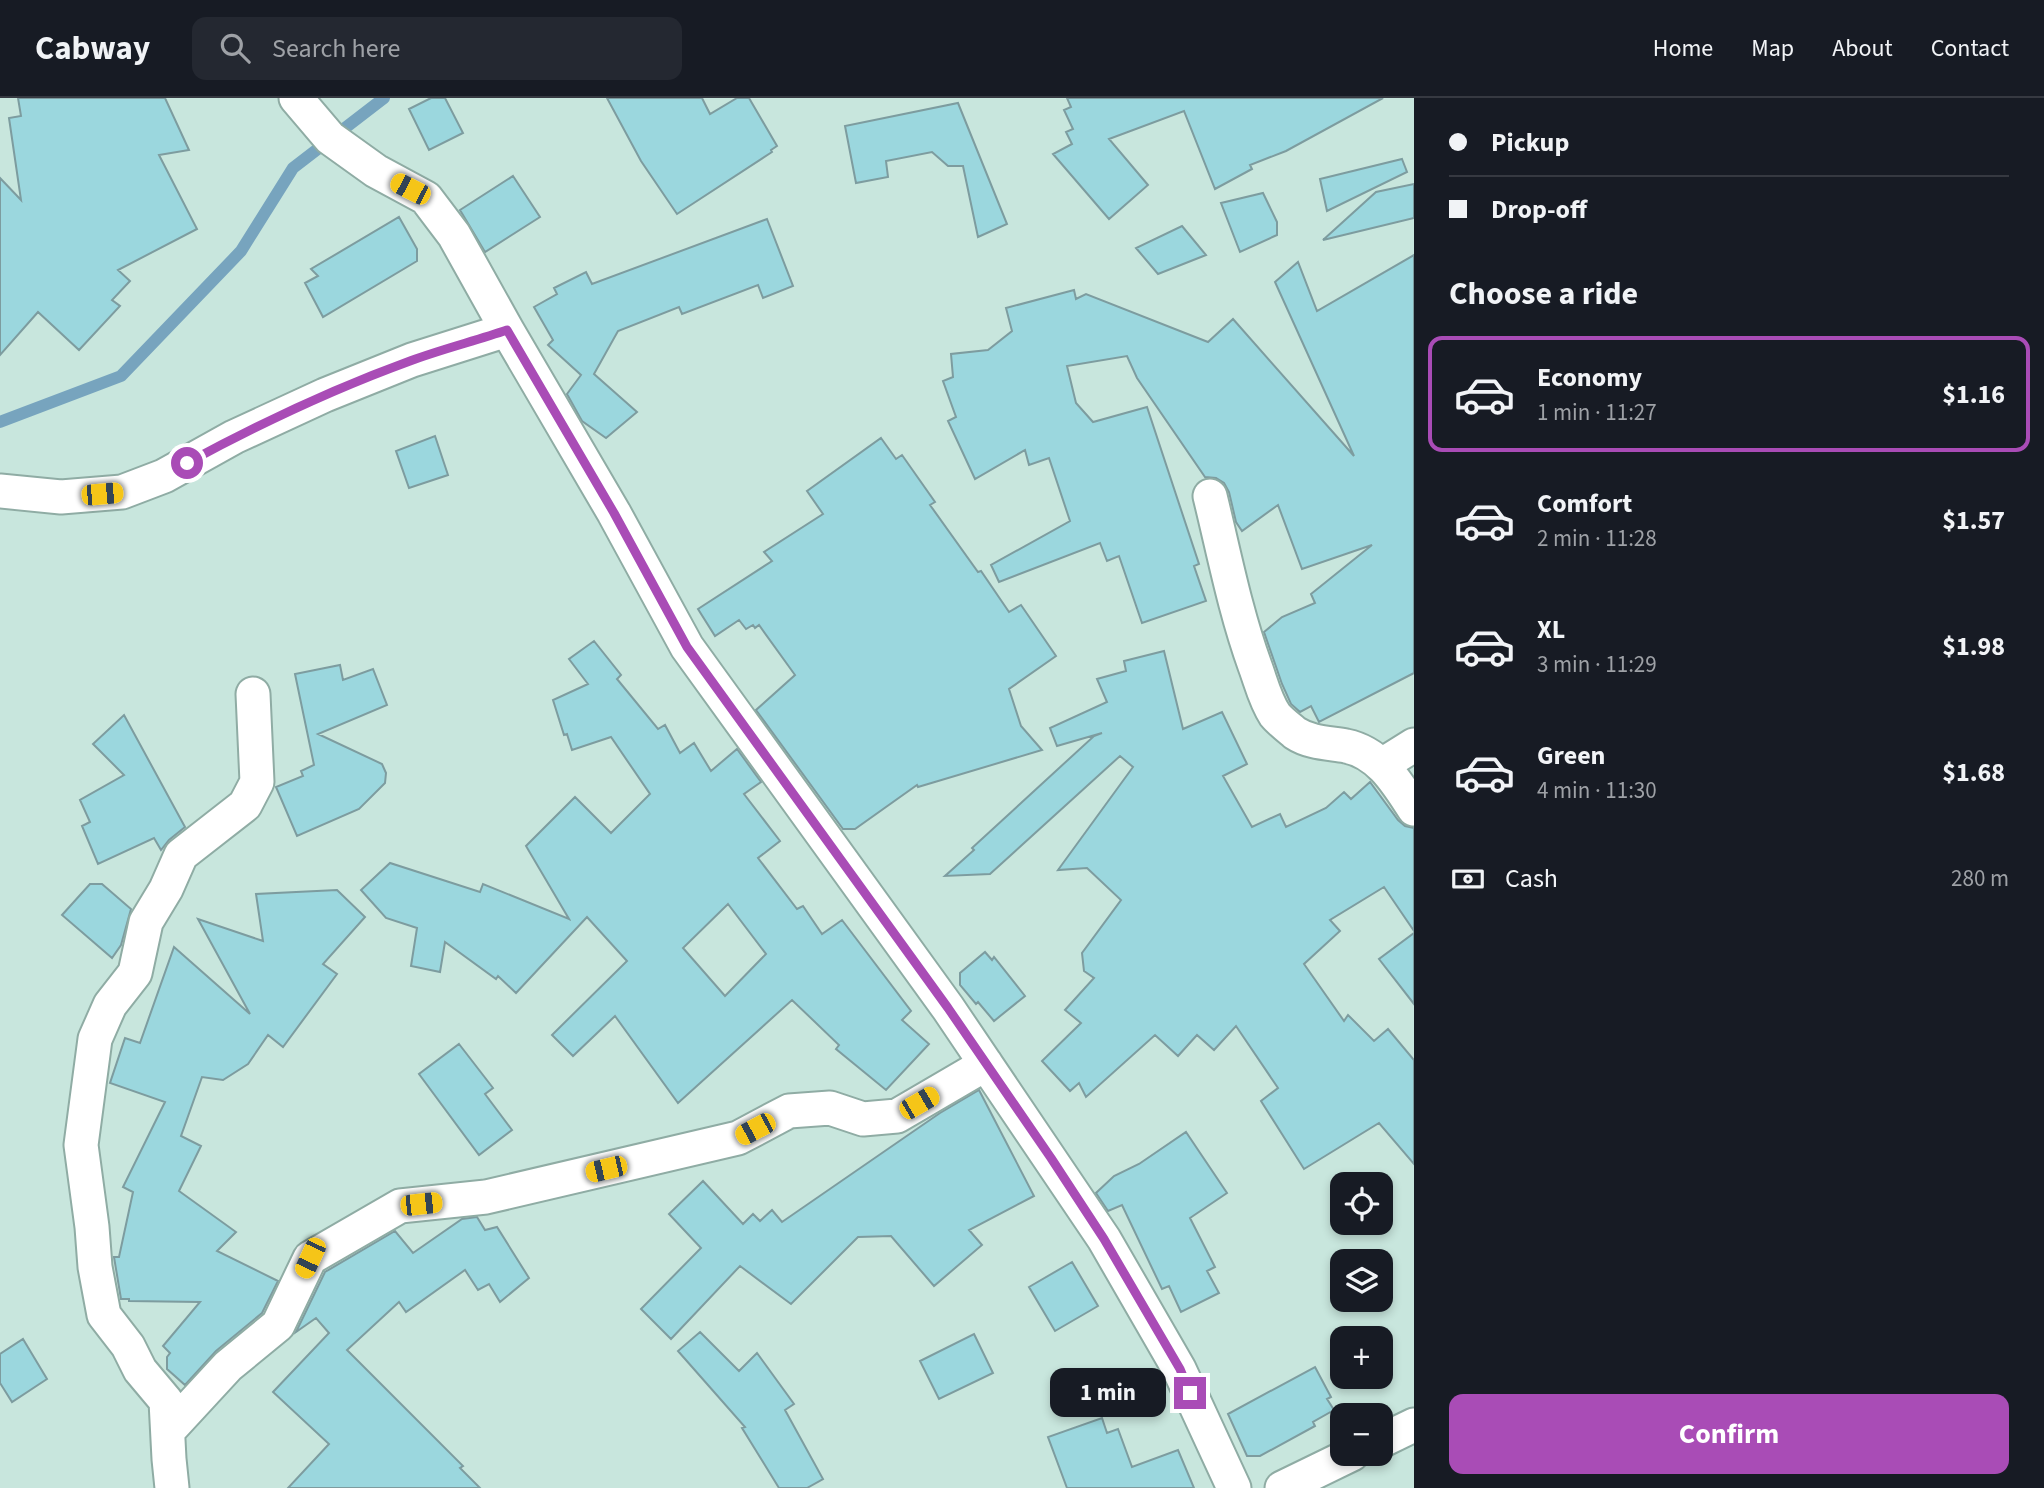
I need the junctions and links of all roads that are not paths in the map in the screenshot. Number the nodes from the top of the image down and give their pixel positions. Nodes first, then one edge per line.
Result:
1 (296, 98) edge
2 (507, 330) junction
3 (0, 491) edge
4 (1210, 496) dead end
5 (253, 694) dead end
6 (1414, 745) edge
7 (1382, 765) junction
8 (1414, 810) edge
9 (986, 1064) junction
10 (1414, 1425) edge
11 (168, 1431) junction
12 (1393, 1435) edge
13 (1330, 1465) edge
14 (172, 1488) edge
15 (1234, 1488) edge
16 (1282, 1488) edge

1 - 2 street
2 - 3 street
2 - 9 street
4 - 7 street
5 - 11 street
6 - 7 street
7 - 8 street
9 - 11 street
9 - 15 street
10 - 12 street
11 - 14 street
13 - 16 street

